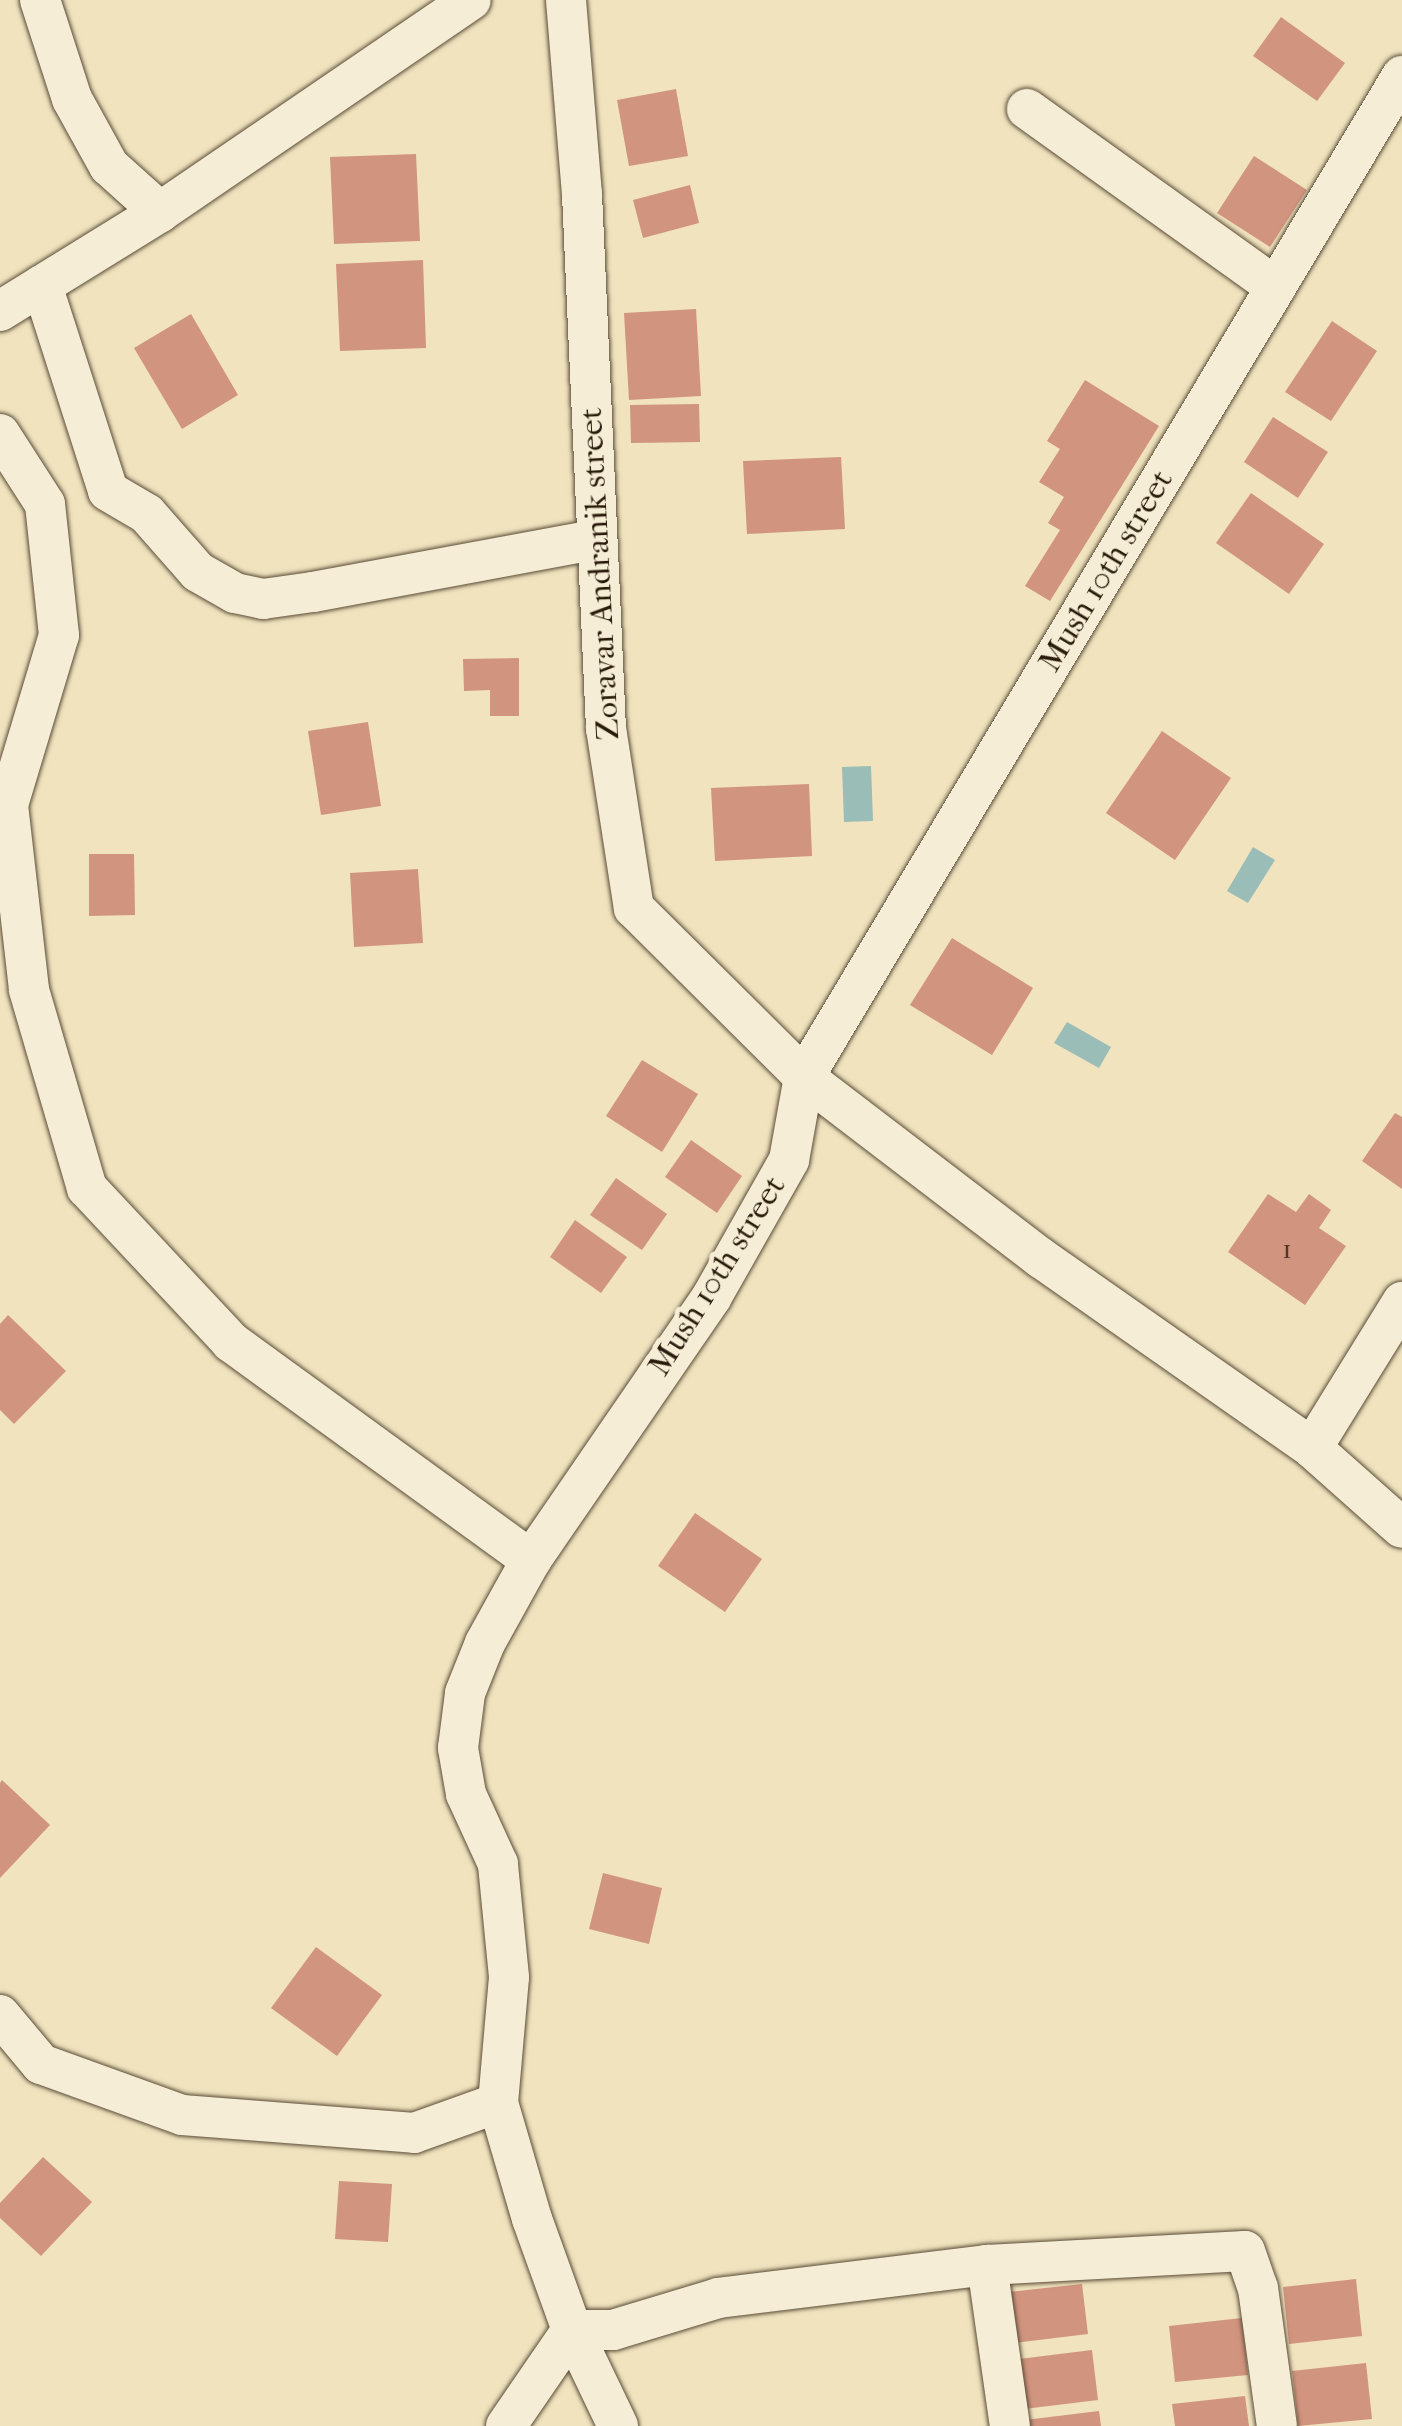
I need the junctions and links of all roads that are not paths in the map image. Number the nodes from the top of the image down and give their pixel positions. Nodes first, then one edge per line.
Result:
1 (40, 0) edge
2 (470, 0) edge
3 (566, 0) edge
4 (1402, 76) edge
5 (1027, 109) dead end
6 (160, 212) junction
7 (42, 285) junction
8 (1276, 287) junction
9 (0, 311) edge
10 (0, 434) edge
11 (594, 540) junction
12 (804, 1077) junction
13 (1402, 1302) edge
14 (1312, 1448) junction
15 (1402, 1528) edge
16 (531, 1560) junction
17 (0, 2014) edge
18 (498, 2103) junction
19 (986, 2265) junction
20 (572, 2330) junction
21 (506, 2426) edge
22 (618, 2426) edge
23 (1010, 2426) edge
24 (1277, 2426) edge

1 - 6 street
2 - 6 street
3 - 11 street, Zoravar Andranik street
4 - 8 street, Mush 10th street
5 - 8 street
6 - 7 street
7 - 9 street
7 - 11 street
8 - 12 street, Mush 10th street
10 - 16 street
11 - 12 street, Zoravar Andranik street
12 - 14 street, Zoravar Andranik street
12 - 16 street, Mush 10th street
13 - 14 street
14 - 15 street, Zoravar Andranik street
16 - 18 street, Mush 10th street
17 - 18 street
18 - 20 street, Mush 10th street
19 - 20 street
19 - 23 street
19 - 24 street
20 - 21 street
20 - 22 street, Mush 10th street

